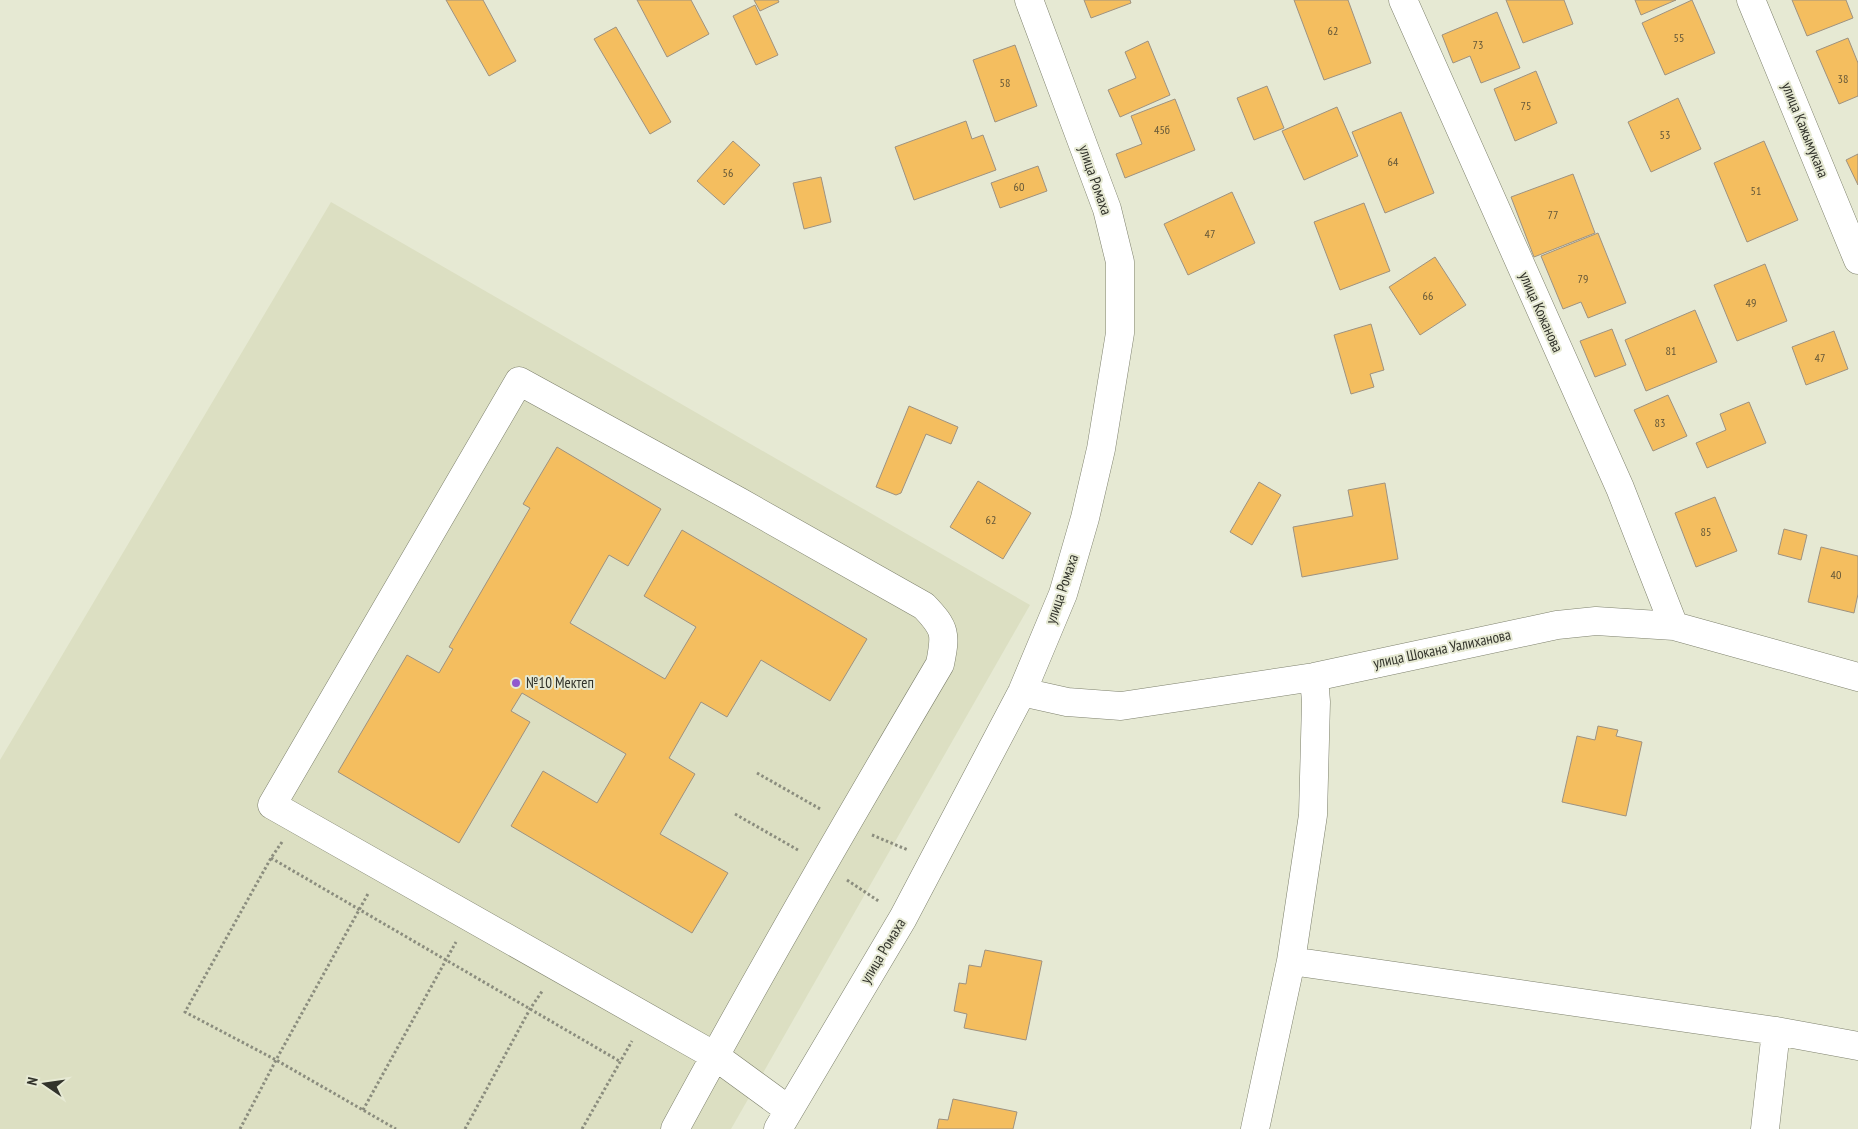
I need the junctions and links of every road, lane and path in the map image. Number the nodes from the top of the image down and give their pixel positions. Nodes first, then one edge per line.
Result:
1 (1029, 0) edge
2 (1403, 0) edge
3 (1751, 0) edge
4 (1858, 260) edge
5 (1674, 626) junction
6 (1314, 677) junction
7 (1858, 677) edge
8 (1022, 692) junction
9 (298, 819) junction
10 (271, 858) junction
11 (384, 868) junction
12 (359, 909) junction
13 (469, 916) junction
14 (447, 960) junction
15 (1291, 961) junction
16 (559, 967) junction
17 (530, 1008) junction
18 (646, 1016) junction
19 (1776, 1032) junction
20 (1858, 1046) edge
21 (715, 1056) junction
22 (276, 1060) junction
23 (621, 1062) junction
24 (363, 1110) junction
25 (784, 1119) edge
26 (240, 1129) edge
27 (396, 1129) edge
28 (465, 1129) edge
29 (582, 1129) edge
30 (675, 1129) edge
31 (1255, 1129) edge
32 (1765, 1129) edge

1 - 8 street, улица Ромаха
2 - 5 street, улица Кожанова
3 - 4 street, улица Кажымукана
5 - 6 street, улица Шокана Уалиханова
5 - 7 street, улица Шокана Уалиханова
6 - 8 street, улица Шокана Уалиханова
6 - 15 street
8 - 25 street, улица Ромаха
9 - 10 path
9 - 11 street
9 - 21 street
10 - 12 path
10 - 22 path
11 - 12 path
11 - 13 street
12 - 14 path
12 - 22 path
13 - 14 path
13 - 16 street
14 - 17 path
14 - 24 path
15 - 19 street
15 - 31 street
16 - 17 path
16 - 18 street
17 - 23 path
17 - 28 path
18 - 21 street
18 - 23 path
19 - 20 street
19 - 32 street
21 - 25 street
21 - 30 street
22 - 24 path
22 - 26 path
23 - 29 path
24 - 27 path

